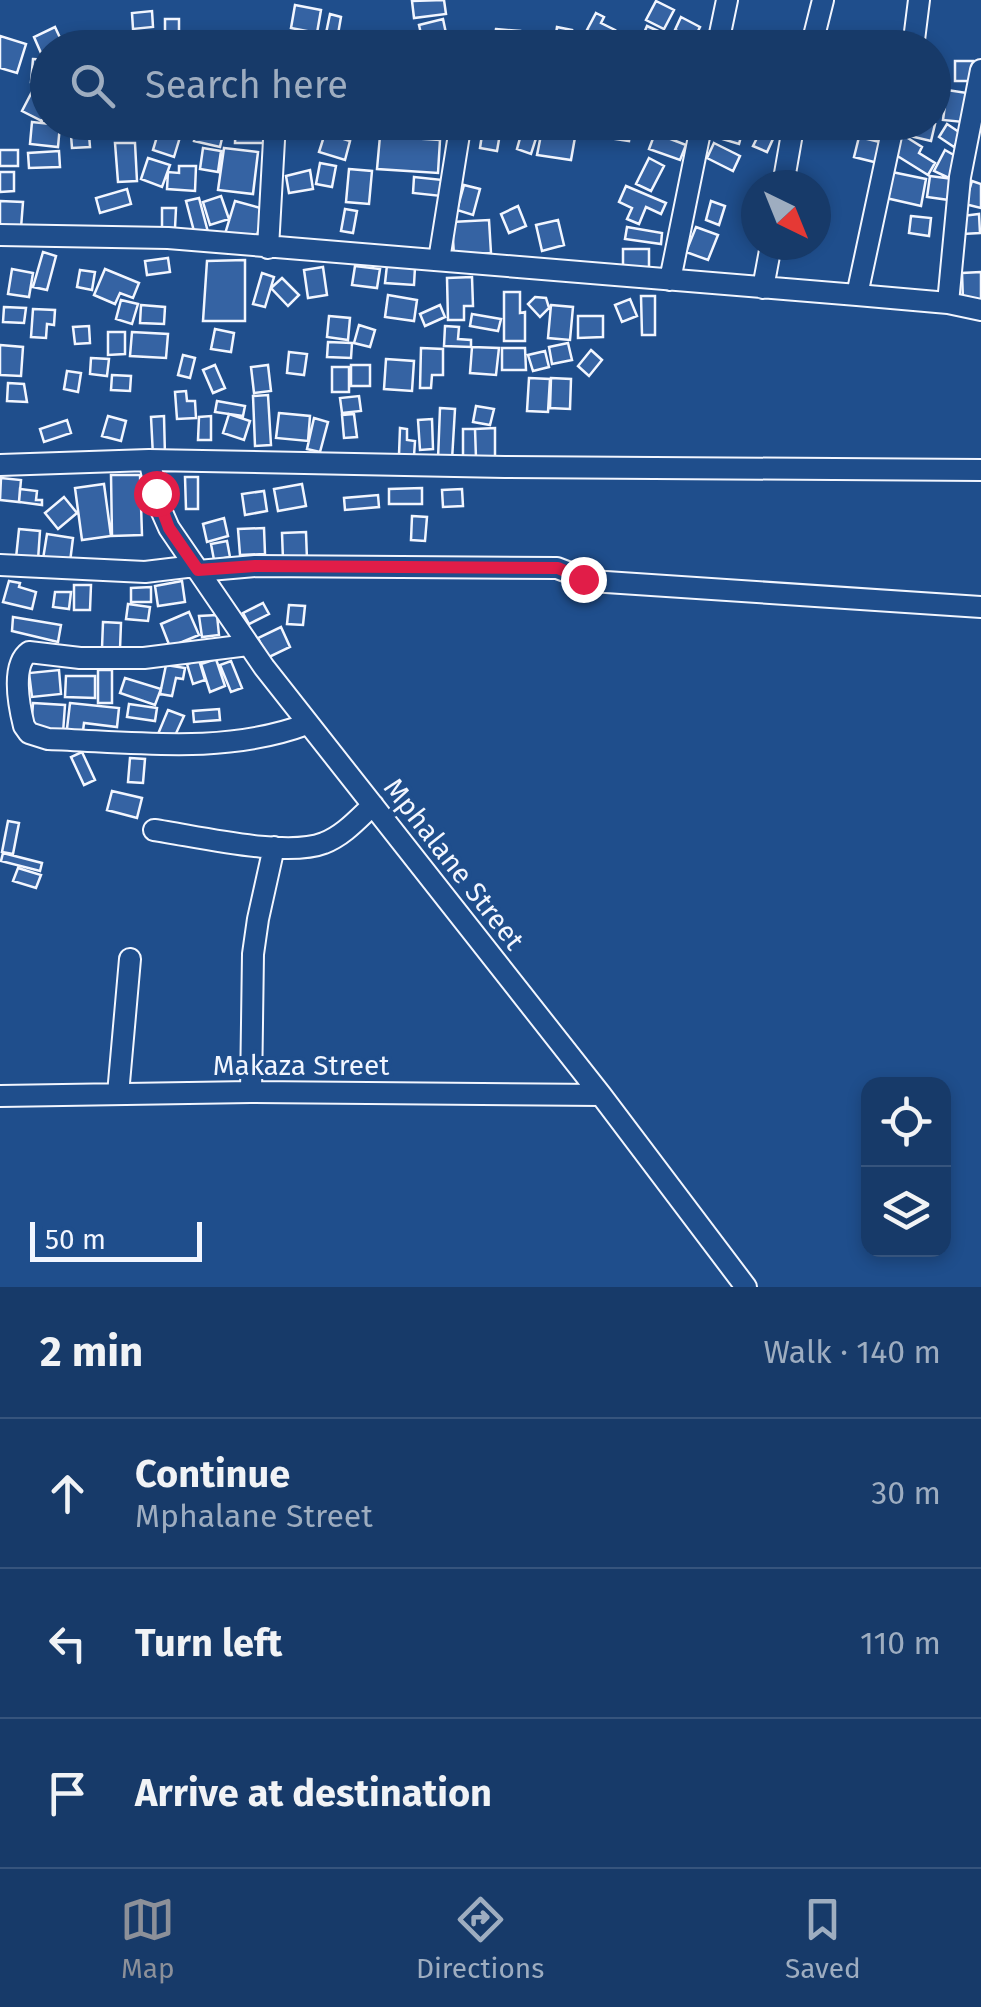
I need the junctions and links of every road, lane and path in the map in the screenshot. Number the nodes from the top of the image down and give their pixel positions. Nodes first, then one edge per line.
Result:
1 (727, 0) edge
2 (822, 0) edge
3 (919, 0) edge
4 (721, 30) edge
5 (814, 30) edge
6 (915, 30) edge
7 (981, 70) edge
8 (275, 140) edge
9 (457, 140) edge
10 (698, 140) edge
11 (791, 140) edge
12 (890, 140) edge
13 (786, 170) edge
14 (0, 235) edge
15 (268, 248) junction
16 (438, 260) junction
17 (768, 260) edge
18 (670, 280) junction
19 (762, 288) junction
20 (857, 295) junction
21 (948, 303) junction
22 (981, 310) edge
23 (148, 460) junction
24 (0, 464) edge
25 (981, 470) edge
26 (0, 566) edge
27 (196, 568) junction
28 (981, 607) edge
29 (248, 644) junction
30 (307, 724) junction
31 (372, 805) junction
32 (154, 830) dead end
33 (274, 847) junction
34 (130, 960) dead end
35 (250, 1092) junction
36 (118, 1094) junction
37 (601, 1095) junction
38 (0, 1096) edge
39 (746, 1287) edge

1 - 4 street
2 - 5 street
3 - 6 street
7 - 21 street
8 - 15 street
9 - 16 street
10 - 18 street
11 - 13 street
12 - 20 street
14 - 15 street
15 - 16 street
16 - 18 street
17 - 19 street
18 - 19 street
19 - 20 street
20 - 21 street
21 - 22 street
23 - 24 street
23 - 25 street
23 - 27 street, Mphalane Street
26 - 27 street
27 - 28 street
27 - 29 street, Mphalane Street
29 - 30 street, Mphalane Street
29 - 30 street
30 - 31 street, Mphalane Street
31 - 33 street
31 - 37 street, Mphalane Street
32 - 33 street
33 - 35 street
34 - 36 street
35 - 36 street, Makaza Street
35 - 37 street, Makaza Street
36 - 38 street, Makaza Street
37 - 39 street, Mphalane Street

